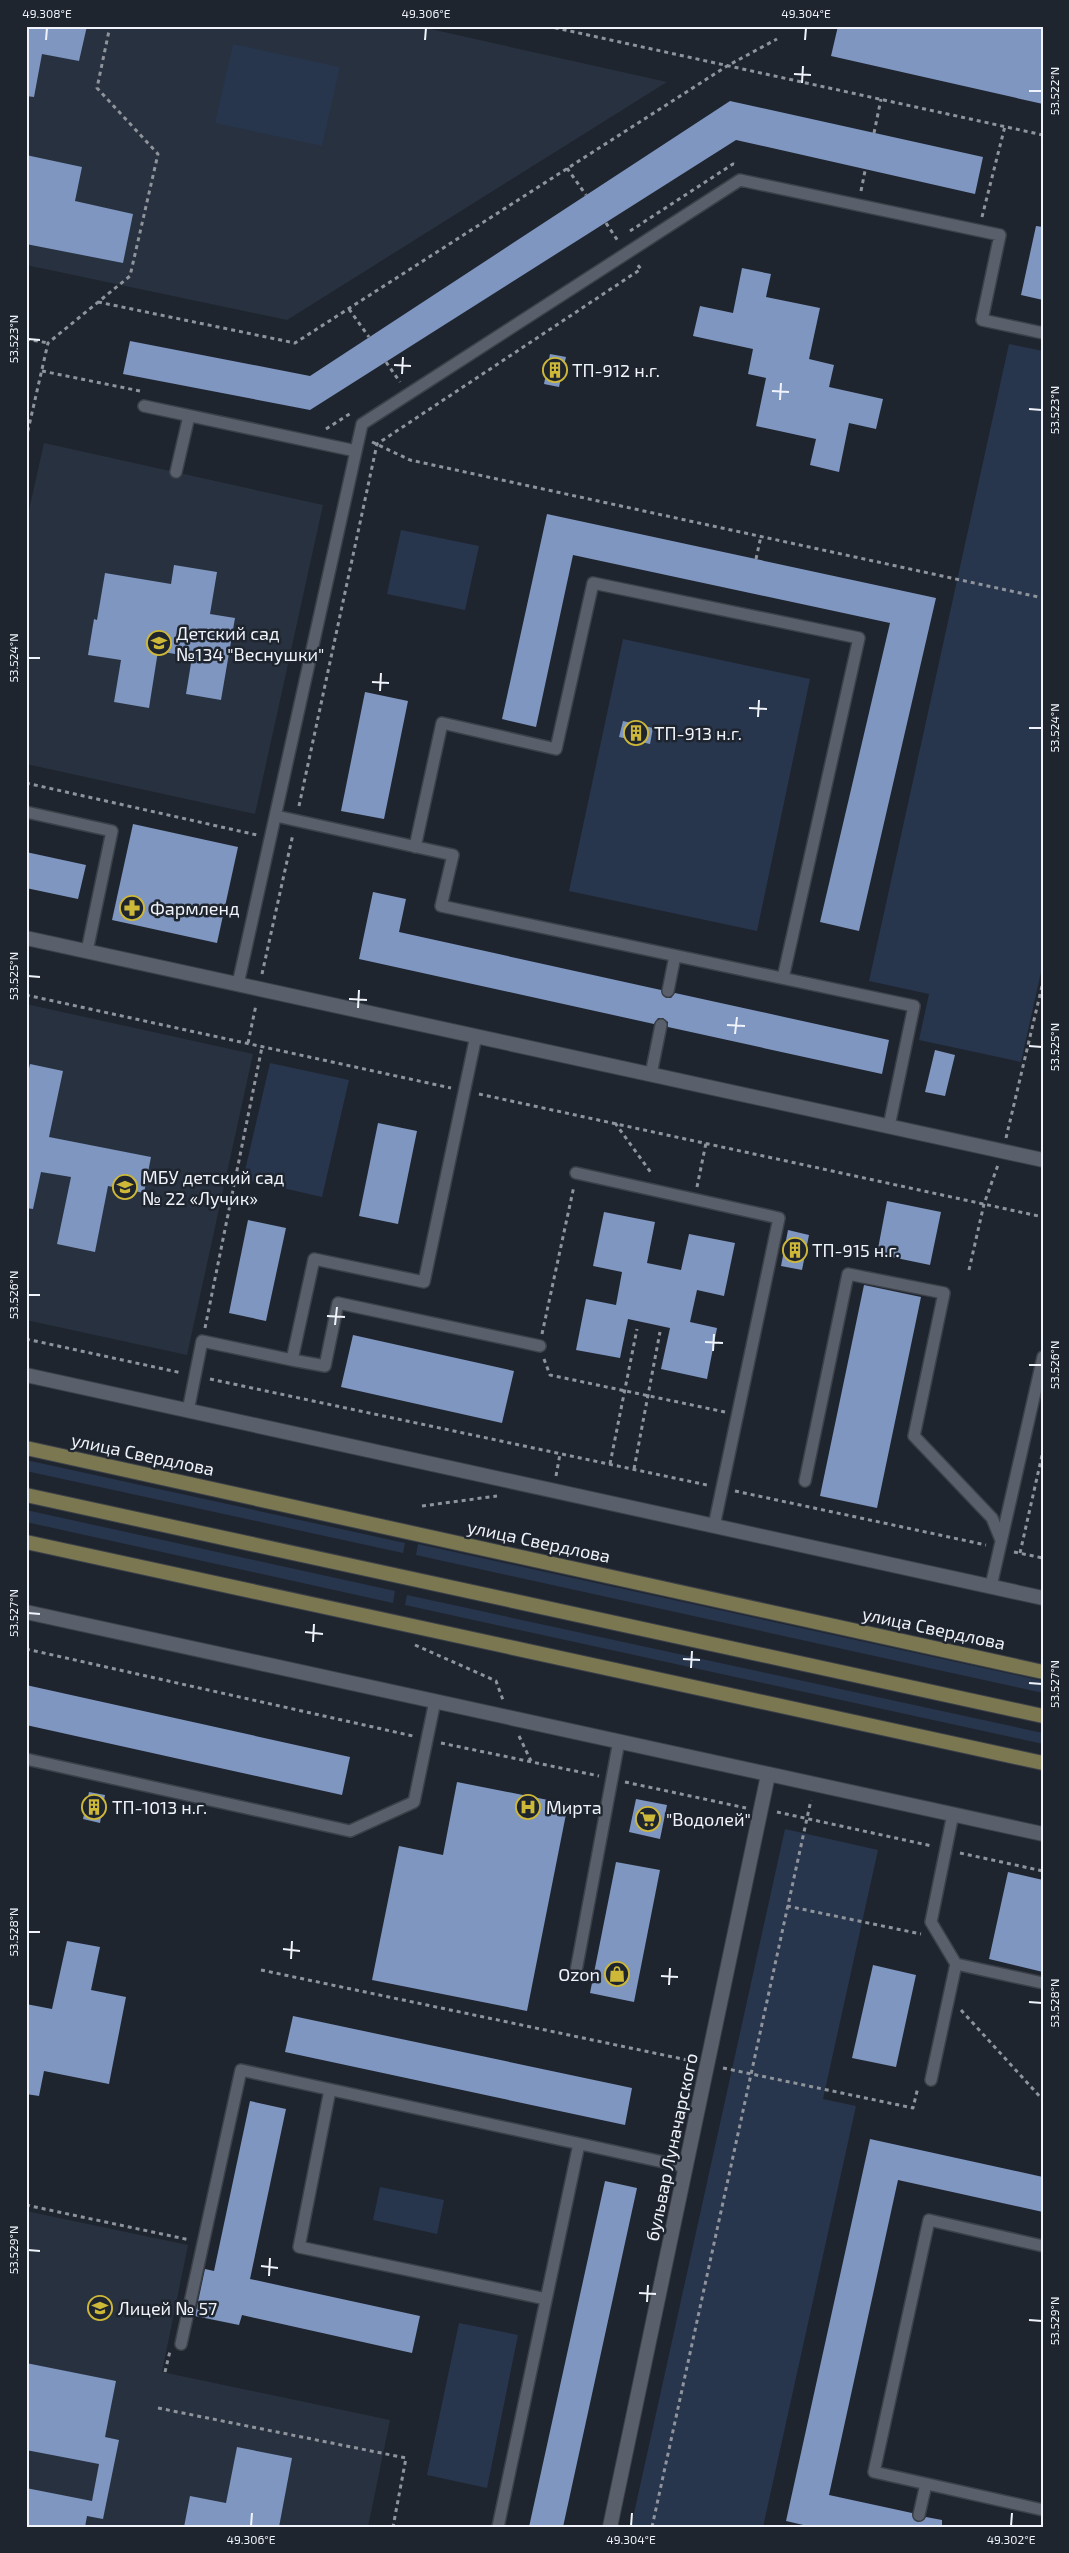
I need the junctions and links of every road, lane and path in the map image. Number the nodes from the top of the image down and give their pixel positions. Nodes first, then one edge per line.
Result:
1 (110, 26) edge
2 (547, 26) edge
3 (777, 40) dead end
4 (727, 66) junction
5 (881, 99) junction
6 (1005, 126) junction
7 (874, 133) dead end
8 (1043, 135) edge
9 (742, 166) dead end
10 (567, 168) junction
11 (865, 171) dead end
12 (852, 189) dead end
13 (861, 191) junction
14 (870, 193) dead end
15 (586, 195) dead end
16 (974, 215) dead end
17 (606, 223) dead end
18 (617, 239) junction
19 (609, 245) dead end
20 (627, 253) junction
21 (98, 302) junction
22 (349, 309) junction
23 (1043, 333) edge
24 (369, 337) dead end
25 (26, 339) edge
26 (48, 343) junction
27 (386, 362) dead end
28 (408, 376) dead end
29 (400, 381) junction
30 (391, 386) dead end
31 (409, 394) junction
32 (144, 406) dead end
33 (359, 408) dead end
34 (189, 416) junction
35 (326, 429) dead end
36 (26, 438) edge
37 (356, 450) junction
38 (410, 460) dead end
39 (176, 472) dead end
40 (761, 536) junction
41 (756, 559) dead end
42 (1043, 598) edge
43 (26, 783) edge
44 (26, 812) edge
45 (276, 816) junction
46 (296, 821) junction
47 (271, 838) junction
48 (415, 847) junction
49 (26, 938) edge
50 (87, 951) junction
51 (675, 956) junction
52 (783, 978) junction
53 (1043, 982) edge
54 (238, 984) junction
55 (259, 989) junction
56 (668, 992) dead end
57 (26, 995) edge
58 (661, 1025) dead end
59 (476, 1036) junction
60 (248, 1043) junction
61 (262, 1047) junction
62 (651, 1074) junction
63 (464, 1091) junction
64 (615, 1124) junction
65 (889, 1126) junction
66 (706, 1143) junction
67 (1003, 1151) junction
68 (1042, 1158) edge
69 (576, 1173) joint
70 (666, 1193) junction
71 (695, 1199) junction
72 (984, 1204) junction
73 (1043, 1217) edge
74 (969, 1270) dead end
75 (637, 1329) dead end
76 (660, 1332) dead end
77 (26, 1339) edge
78 (202, 1340) junction
79 (540, 1346) junction
80 (1043, 1357) edge
81 (292, 1360) junction
82 (26, 1375) edge
83 (195, 1375) junction
84 (625, 1391) junction
85 (648, 1396) junction
86 (188, 1410) junction
87 (740, 1415) junction
88 (26, 1448) edge
89 (1043, 1451) edge
90 (610, 1464) junction
91 (634, 1470) junction
92 (805, 1481) dead end
93 (722, 1488) junction
94 (26, 1495) edge
95 (714, 1526) junction
96 (26, 1542) edge
97 (1000, 1544) junction
98 (1020, 1553) junction
99 (1043, 1558) edge
100 (991, 1586) junction
101 (1043, 1598) edge
102 (26, 1612) edge
103 (408, 1642) dead end
104 (26, 1649) edge
105 (1043, 1672) edge
106 (435, 1701) junction
107 (1043, 1716) edge
108 (511, 1718) junction
109 (427, 1740) junction
110 (618, 1741) junction
111 (26, 1759) edge
112 (532, 1762) junction
113 (1043, 1762) edge
114 (768, 1775) junction
115 (612, 1779) junction
116 (811, 1798) dead end
117 (761, 1809) junction
118 (953, 1814) junction
119 (807, 1819) junction
120 (1043, 1834) edge
121 (946, 1850) junction
122 (1043, 1871) edge
123 (787, 1906) junction
124 (928, 1935) dead end
125 (956, 1964) junction
126 (261, 1970) dead end
127 (576, 1971) dead end
128 (1043, 1983) edge
129 (949, 1997) junction
130 (707, 2064) junction
131 (750, 2074) junction
132 (926, 2080) joint
133 (330, 2090) junction
134 (1043, 2100) edge
135 (579, 2144) junction
136 (686, 2167) junction
137 (26, 2205) edge
138 (193, 2241) dead end
139 (1043, 2246) edge
140 (546, 2300) junction
141 (176, 2343) joint
142 (165, 2372) dead end
143 (158, 2408) dead end
144 (926, 2484) junction
145 (1043, 2510) edge
146 (919, 2515) dead end
147 (393, 2527) edge
148 (498, 2527) edge
149 (610, 2527) edge
150 (652, 2527) edge

1 - 21 path
2 - 4 path
3 - 4 path
4 - 5 path
4 - 10 path
5 - 6 path
5 - 7 path
6 - 8 path
6 - 16 path
9 - 18 path
10 - 15 path
10 - 22 path
11 - 13 path
12 - 13 path
13 - 14 path
17 - 18 path
18 - 19 path
18 - 20 path
20 - 23 lane
20 - 31 lane
20 - 46 path
21 - 22 path
21 - 26 path
22 - 24 path
25 - 26 path
26 - 36 path
27 - 29 path
28 - 29 path
29 - 30 path
29 - 31 path
31 - 37 lane
32 - 34 lane
33 - 35 path
34 - 37 lane
34 - 39 lane
37 - 45 lane
38 - 40 path
40 - 41 path
40 - 42 path
43 - 47 path
44 - 50 lane
45 - 46 lane
45 - 47 lane
46 - 48 lane
46 - 55 path
47 - 54 lane
48 - 51 lane
48 - 52 lane
49 - 50 street
50 - 54 street
51 - 52 lane
51 - 56 lane
52 - 65 lane
53 - 67 path
54 - 55 street
55 - 59 street
55 - 60 path
57 - 60 path
58 - 62 lane
59 - 62 street
59 - 63 lane
60 - 61 path
61 - 63 path
61 - 78 path
62 - 65 street
63 - 64 path
63 - 81 lane
64 - 66 path
64 - 70 path
65 - 67 street
66 - 71 path
66 - 72 path
67 - 68 street
67 - 72 path
69 - 70 lane
69 - 79 path
70 - 71 lane
71 - 87 lane
72 - 73 path
72 - 74 path
75 - 84 path
76 - 85 path
77 - 83 path
78 - 81 lane
78 - 83 lane
79 - 81 lane
79 - 84 path
80 - 97 lane
82 - 86 street
83 - 86 lane
83 - 90 path
84 - 85 path
84 - 90 path
85 - 87 path
85 - 91 path
86 - 95 street
87 - 93 lane
88 - 105 main road, улица Свердлова
89 - 98 path
90 - 91 path
91 - 93 path
92 - 97 lane
93 - 95 lane
93 - 97 path
94 - 107 main road
95 - 100 street
96 - 113 main road
97 - 98 path
97 - 100 lane
98 - 99 path
100 - 101 street
102 - 106 street
103 - 108 path
104 - 109 path
106 - 108 street
106 - 109 lane
108 - 110 street
108 - 112 path
109 - 111 lane
109 - 112 path
110 - 114 street
110 - 115 lane
112 - 115 path
114 - 117 street, бульвар Луначарского
114 - 118 street
115 - 117 path
115 - 127 lane
116 - 119 path
117 - 119 path
117 - 130 street, бульвар Луначарского
118 - 120 street
118 - 121 lane
119 - 121 path
119 - 123 path
121 - 122 path
121 - 125 lane
123 - 124 path
123 - 131 path
125 - 128 lane
125 - 129 lane
126 - 130 path
129 - 132 lane
129 - 134 path
130 - 131 path
130 - 136 street, бульвар Луначарского
131 - 132 path
131 - 150 path
133 - 135 lane
133 - 140 lane
133 - 141 lane
135 - 136 lane
135 - 140 lane
136 - 149 street, бульвар Луначарского
137 - 138 path
139 - 144 lane
140 - 148 lane
141 - 142 path
143 - 147 path
144 - 145 lane
144 - 146 lane

